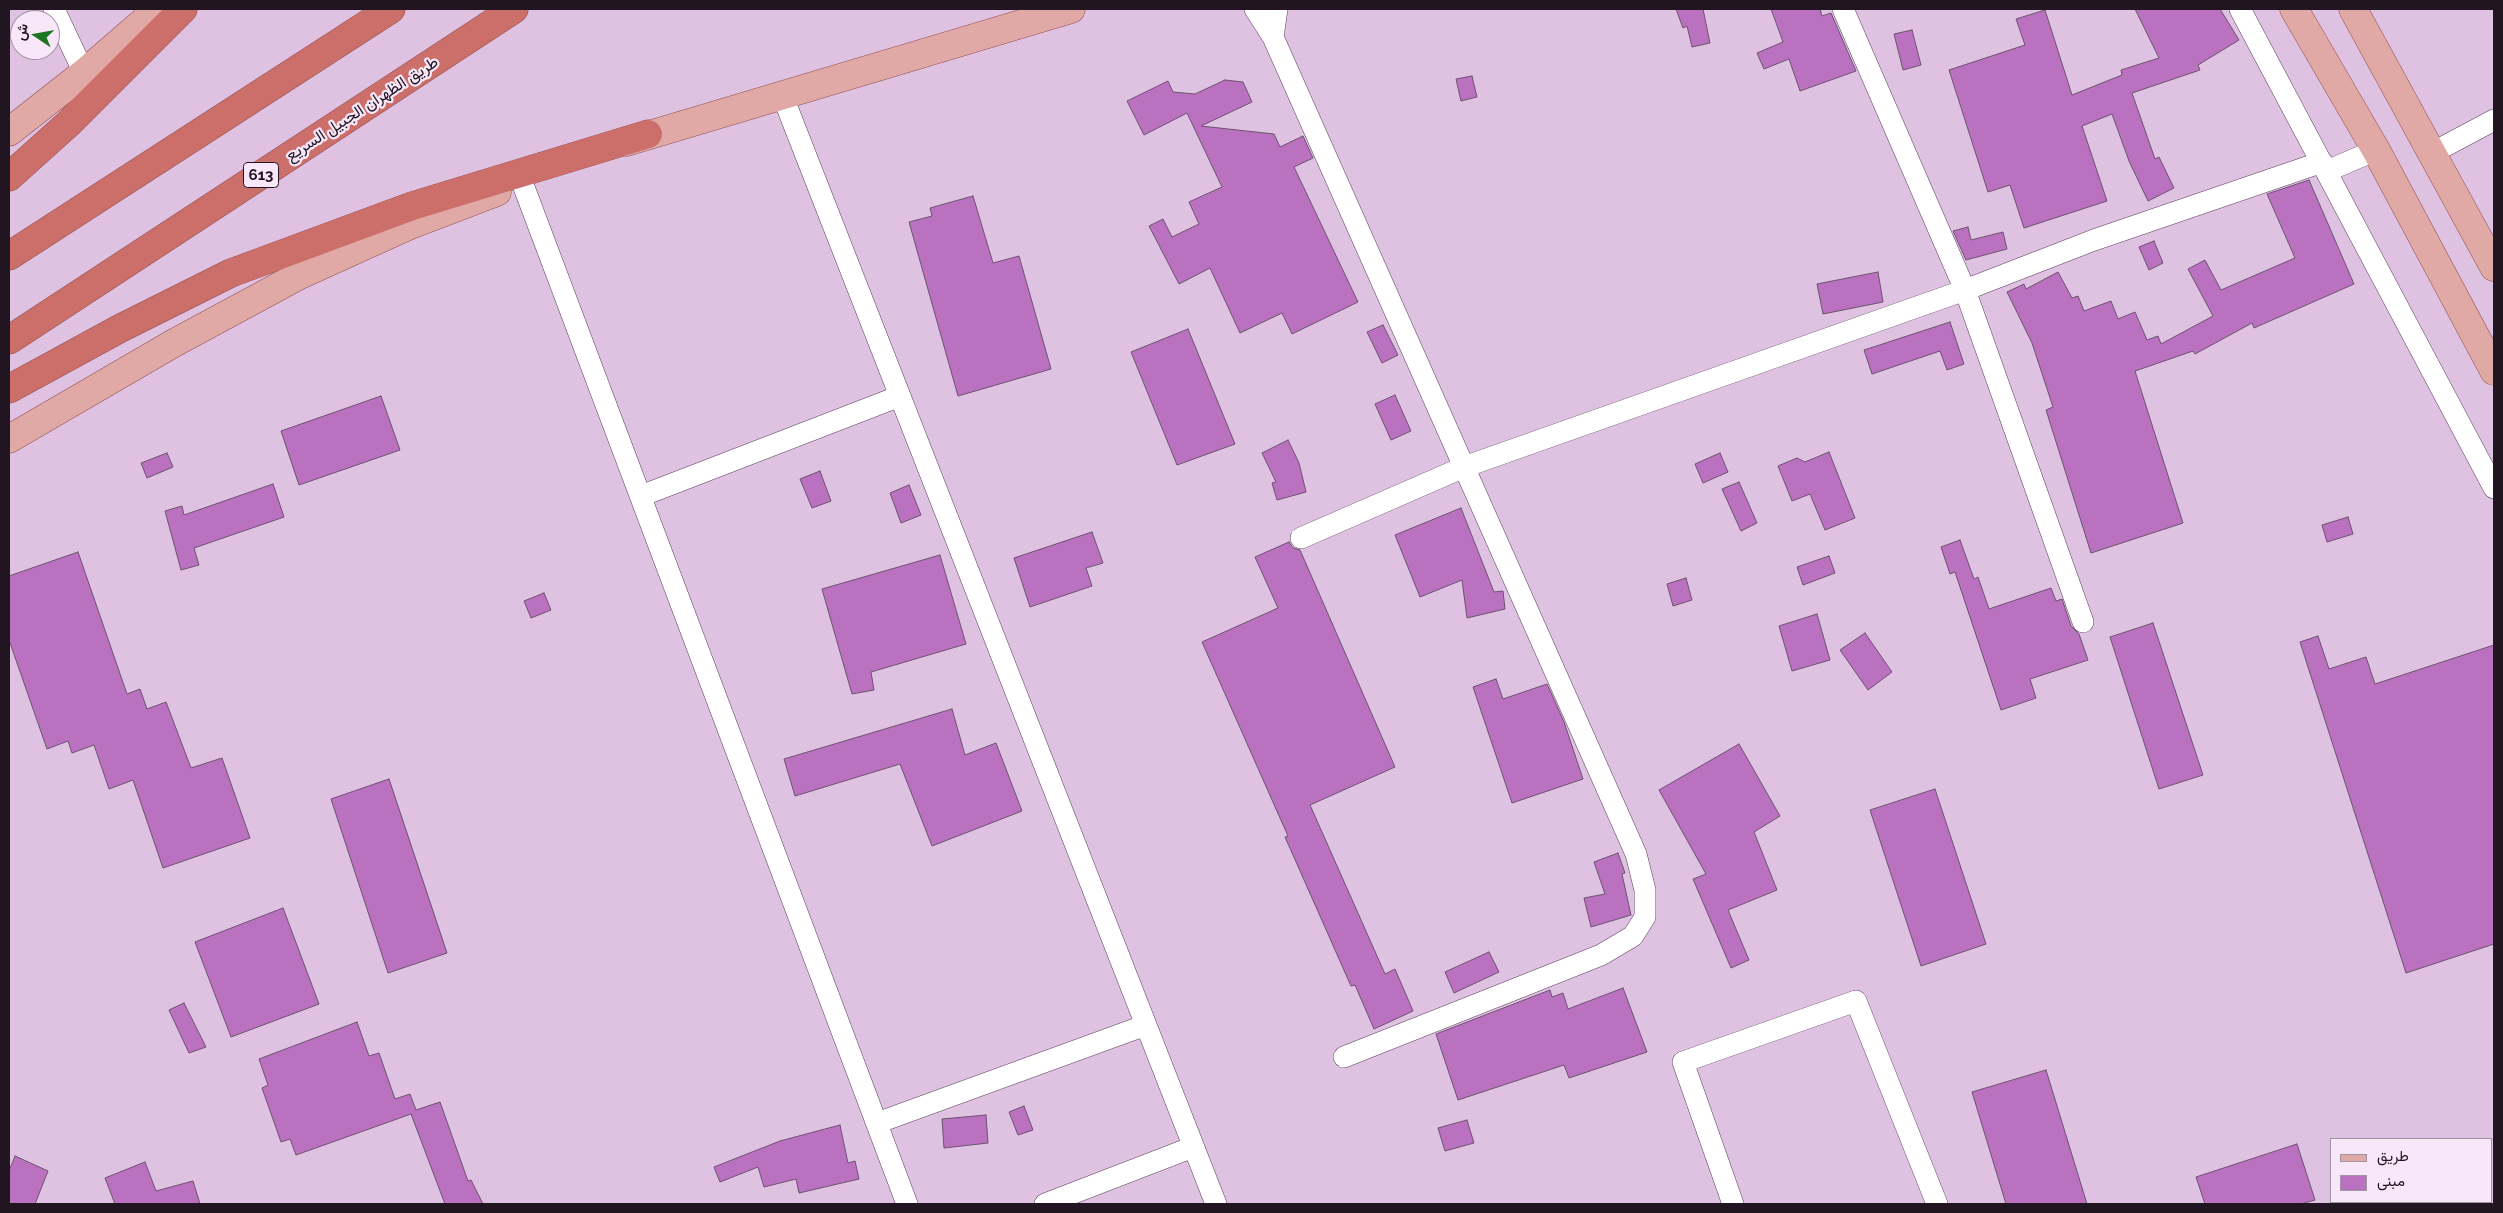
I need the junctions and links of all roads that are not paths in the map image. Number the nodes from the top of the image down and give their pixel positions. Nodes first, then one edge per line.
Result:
1 (54, 9) edge
2 (158, 9) edge
3 (183, 9) edge
4 (391, 9) edge
5 (514, 9) edge
6 (1071, 9) edge
7 (1255, 9) edge
8 (1277, 9) edge
9 (1843, 9) edge
10 (2240, 9) edge
11 (2294, 9) edge
12 (2353, 9) edge
13 (1273, 37) junction
14 (84, 72) junction
15 (783, 96) junction
16 (2494, 120) edge
17 (9, 132) edge
18 (648, 134) junction
19 (2376, 150) junction
20 (2432, 153) junction
21 (2324, 166) junction
22 (9, 177) edge
23 (522, 182) junction
24 (9, 256) edge
25 (2494, 267) edge
26 (1966, 290) junction
27 (9, 340) edge
28 (2494, 371) edge
29 (9, 389) edge
30 (900, 396) junction
31 (9, 440) edge
32 (1464, 467) junction
33 (2494, 488) edge
34 (641, 496) junction
35 (1301, 538) dead end
36 (2083, 622) dead end
37 (1146, 1024) junction
38 (1344, 1057) dead end
39 (877, 1123) junction
40 (1193, 1147) junction
41 (908, 1204) edge
42 (1045, 1204) edge
43 (1216, 1204) edge
44 (1732, 1204) edge
45 (1937, 1204) edge

1 - 14 street
2 - 14 main road
3 - 22 highway
4 - 24 highway
5 - 27 highway, طريق الظهران الجبيل السريع / 613
6 - 15 main road
7 - 13 street
8 - 13 street
9 - 26 street
10 - 21 street
11 - 19 main road
12 - 20 main road
13 - 32 street
14 - 17 main road
15 - 18 main road
15 - 30 street
16 - 20 street
18 - 23 main road
18 - 29 highway
19 - 21 street
19 - 28 main road
20 - 25 main road
21 - 26 street
21 - 33 street
23 - 31 main road
23 - 34 street
26 - 32 street
26 - 36 street
30 - 34 street
30 - 37 street
32 - 35 street
32 - 38 street
34 - 39 street
37 - 39 street
37 - 40 street
39 - 41 street
40 - 42 street
40 - 43 street
44 - 45 street

